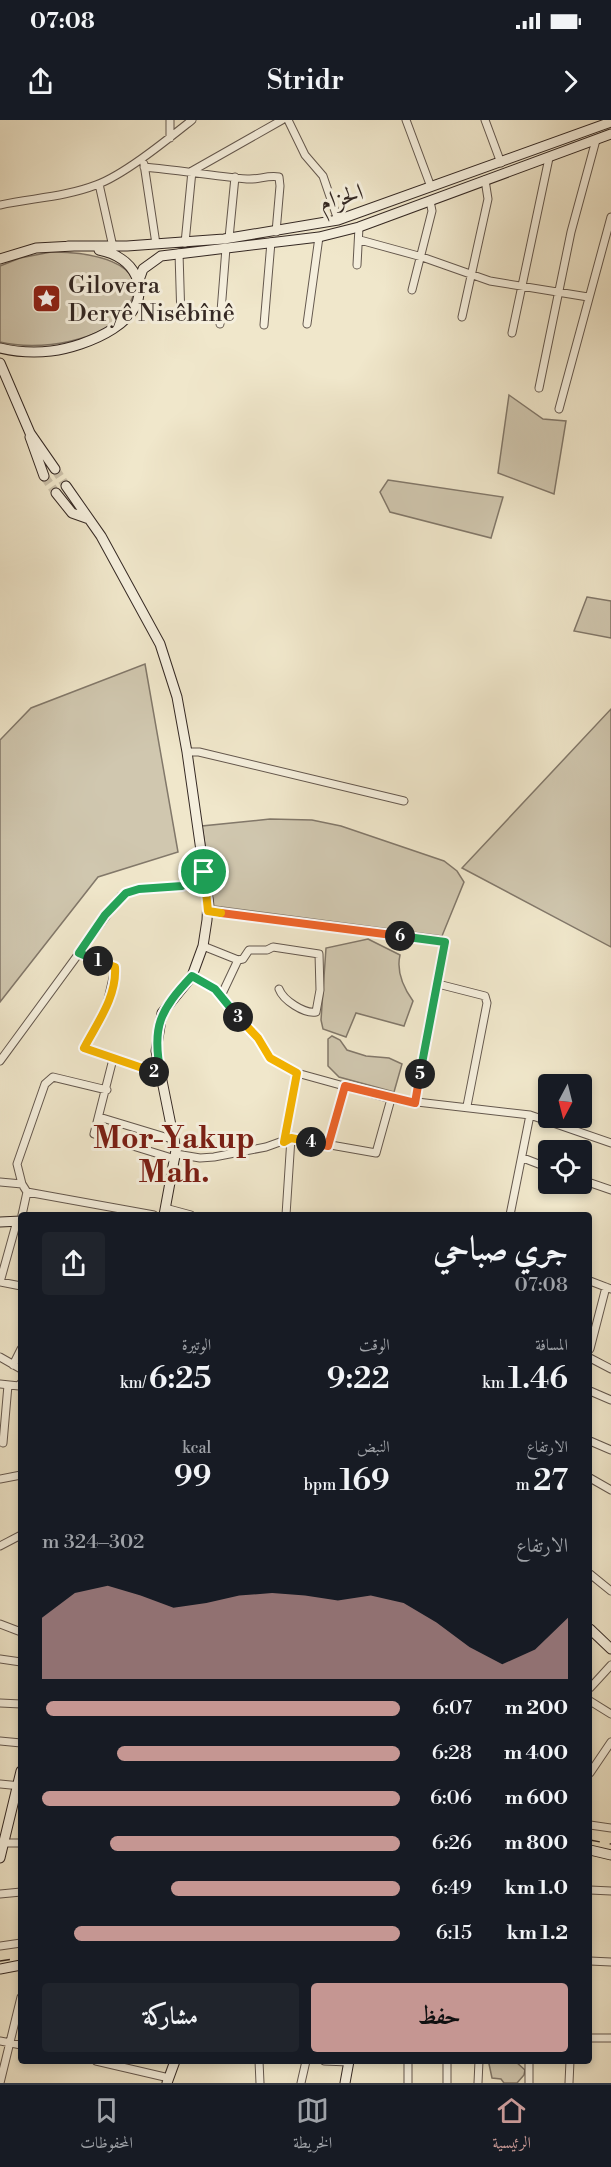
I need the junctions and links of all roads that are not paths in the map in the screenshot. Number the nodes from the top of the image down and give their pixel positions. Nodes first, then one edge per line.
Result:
1 (170, 120) edge
2 (192, 120) edge
3 (282, 120) edge
4 (288, 120) edge
5 (406, 120) edge
6 (485, 120) edge
7 (611, 122) edge
8 (611, 134) edge
9 (170, 138) junction
10 (596, 140) junction
11 (143, 157) junction
12 (549, 158) junction
13 (501, 163) junction
14 (144, 167) junction
15 (192, 171) junction
16 (235, 177) junction
17 (485, 180) junction
18 (99, 184) junction
19 (430, 187) junction
20 (430, 201) junction
21 (0, 205) edge
22 (611, 217) edge
23 (338, 220) junction
24 (359, 227) junction
25 (276, 232) junction
26 (319, 237) junction
27 (229, 238) junction
28 (360, 240) junction
29 (271, 242) junction
30 (185, 243) junction
31 (156, 244) junction
32 (68, 246) junction
33 (113, 247) junction
34 (226, 248) junction
35 (179, 253) junction
36 (422, 257) junction
37 (0, 259) edge
38 (357, 265) dead end
39 (473, 275) junction
40 (138, 284) junction
41 (521, 286) junction
42 (412, 290) dead end
43 (558, 291) junction
44 (588, 297) junction
45 (462, 317) dead end
46 (181, 319) dead end
47 (220, 324) dead end
48 (307, 324) dead end
49 (264, 326) dead end
50 (512, 333) dead end
51 (0, 348) edge
52 (25, 351) junction
53 (2, 366) edge
54 (539, 388) dead end
55 (559, 409) dead end
56 (27, 426) junction
57 (55, 469) tunnel mouth
58 (44, 476) tunnel mouth
59 (66, 486) tunnel mouth
60 (57, 493) tunnel mouth
61 (89, 519) junction
62 (187, 752) junction
63 (404, 801) dead end
64 (204, 872) junction
65 (208, 911) junction
66 (203, 946) junction
67 (79, 953) junction
68 (237, 960) junction
69 (192, 976) junction
70 (438, 984) junction
71 (279, 989) dead end
72 (221, 996) junction
73 (113, 1059) junction
74 (0, 1061) edge
75 (297, 1073) junction
76 (161, 1074) junction
77 (345, 1086) junction
78 (107, 1090) junction
79 (391, 1099) junction
80 (415, 1103) junction
81 (467, 1107) junction
82 (530, 1115) junction
83 (99, 1117) junction
84 (175, 1140) junction
85 (288, 1140) junction
86 (611, 1143) edge
87 (328, 1146) junction
88 (176, 1157) junction
89 (523, 1158) junction
90 (538, 1164) edge
91 (0, 1182) edge
92 (592, 1183) edge
93 (22, 1184) junction
94 (611, 1190) edge
95 (27, 1192) junction
96 (22, 1212) edge
97 (137, 1212) edge
98 (165, 1212) edge
99 (286, 1212) edge
100 (511, 1212) edge
101 (18, 1220) edge
102 (0, 1222) edge
103 (18, 1224) edge
104 (3, 1254) edge
105 (592, 1282) edge
106 (18, 1285) edge
107 (609, 1288) edge
108 (592, 1342) edge
109 (18, 1355) edge
110 (0, 1357) edge
111 (592, 1359) edge
112 (13, 1365) junction
113 (18, 1368) edge
114 (611, 1369) edge
115 (4, 1385) edge
116 (592, 1392) edge
117 (611, 1400) edge
118 (592, 1442) edge
119 (3, 1443) dead end
120 (611, 1450) edge
121 (18, 1476) edge
122 (0, 1479) edge
123 (592, 1479) edge
124 (611, 1490) edge
125 (18, 1537) edge
126 (0, 1546) edge
127 (592, 1576) edge
128 (611, 1591) edge
129 (0, 1624) edge
130 (18, 1631) edge
131 (592, 1631) edge
132 (611, 1649) edge
133 (0, 1659) edge
134 (18, 1662) edge
135 (611, 1665) edge
136 (592, 1687) edge
137 (592, 1702) edge
138 (0, 1703) edge
139 (18, 1704) edge
140 (611, 1714) edge
141 (0, 1741) edge
142 (18, 1743) edge
143 (611, 1744) edge
144 (592, 1770) edge
145 (0, 1784) edge
146 (18, 1785) edge
147 (18, 1788) edge
148 (592, 1825) edge
149 (611, 1828) edge
150 (2, 1843) edge
151 (18, 1843) edge
152 (592, 1850) edge
153 (611, 1855) edge
154 (0, 1858) edge
155 (592, 1890) edge
156 (611, 1891) edge
157 (18, 1892) edge
158 (0, 1894) edge
159 (18, 1943) edge
160 (0, 1946) edge
161 (592, 1961) edge
162 (611, 1962) edge
163 (18, 1966) edge
164 (0, 1969) edge
165 (18, 2008) edge
166 (592, 2038) edge
167 (611, 2038) edge
168 (0, 2041) edge
169 (9, 2043) junction
170 (18, 2044) edge
171 (175, 2064) edge
172 (259, 2064) edge
173 (305, 2064) edge
174 (349, 2064) edge
175 (408, 2064) edge
176 (447, 2064) edge
177 (479, 2064) edge
178 (529, 2064) edge
179 (570, 2064) edge
180 (130, 2065) edge
181 (167, 2081) edge
182 (0, 2083) edge
183 (260, 2083) edge
184 (302, 2083) edge
185 (345, 2083) edge
186 (408, 2083) edge
187 (447, 2083) edge
188 (478, 2083) edge
189 (529, 2083) edge
190 (569, 2083) edge

1 - 9 street
2 - 9 street
3 - 15 street
4 - 23 street
5 - 19 street
6 - 13 street
7 - 13 main road, الحزام
8 - 10 main road, الحزام
9 - 11 street
10 - 12 main road, الحزام
10 - 43 street
11 - 14 street
11 - 18 street
12 - 17 main road, الحزام
12 - 41 street
13 - 19 main road, الحزام
14 - 15 street
14 - 31 street
15 - 16 street
15 - 30 street
16 - 25 street
16 - 27 street
17 - 20 main road, الحزام
17 - 39 street
18 - 21 street
18 - 33 street
19 - 23 main road, الحزام
20 - 24 main road, الحزام
20 - 36 street
22 - 44 street
23 - 25 main road, الحزام
24 - 26 main road, الحزام
24 - 28 street
25 - 27 main road, الحزام
26 - 29 main road, الحزام
26 - 48 street
27 - 30 main road, الحزام
28 - 36 street
28 - 38 street
29 - 34 main road, الحزام
29 - 49 street
30 - 31 main road, الحزام
31 - 33 main road, الحزام
32 - 33 main road, الحزام
32 - 37 main road
32 - 40 main road
34 - 35 main road, الحزام
34 - 47 street
35 - 40 main road, الحزام
35 - 46 street
36 - 39 street
36 - 42 street
39 - 41 street
39 - 45 street
40 - 52 main road
41 - 43 street
41 - 50 street
43 - 44 street
43 - 54 street
44 - 55 street
51 - 52 main road
52 - 53 main road
53 - 56 main road
56 - 57 main road
56 - 58 main road
59 - 61 main road
60 - 61 main road
61 - 62 main road
62 - 63 street
62 - 64 main road
64 - 65 main road
64 - 67 street
65 - 66 main road
65 - 70 street
66 - 68 street
66 - 69 main road
67 - 73 street
67 - 74 street
68 - 71 street
68 - 72 street
69 - 72 street
69 - 76 main road
70 - 80 street
70 - 81 street
72 - 75 street
73 - 76 street
73 - 78 street
75 - 77 street
75 - 85 street
76 - 84 main road
77 - 79 street
77 - 87 street
78 - 83 street
78 - 93 street
79 - 80 street
79 - 87 street
80 - 81 street
81 - 82 street
82 - 86 street
82 - 89 street
83 - 84 street
83 - 88 street
84 - 88 main road
85 - 87 street
85 - 88 street
85 - 99 street
88 - 98 main road
89 - 90 street
89 - 100 street
91 - 93 street
92 - 94 street
93 - 95 street
95 - 96 street
95 - 97 street
101 - 102 main road
103 - 104 street
104 - 106 street
105 - 107 street
107 - 108 street
109 - 112 street
110 - 112 street
111 - 114 street
112 - 113 street
115 - 119 street
116 - 117 street
118 - 120 street
121 - 122 street
123 - 124 street
125 - 126 street
127 - 128 street
129 - 130 street
131 - 132 main road
133 - 134 street
135 - 136 street
137 - 140 street
138 - 139 street
141 - 142 street
143 - 144 street
145 - 146 street
147 - 150 main road
148 - 149 street
150 - 151 street
150 - 154 main road
152 - 153 main road
155 - 156 street
157 - 158 street
159 - 160 street
161 - 162 street
163 - 164 main road
165 - 169 street
166 - 167 street
168 - 169 street
169 - 170 street
169 - 182 street
171 - 181 main road
172 - 183 street
173 - 184 street
174 - 185 main road
175 - 186 street
176 - 187 street
177 - 188 street
178 - 189 street
179 - 190 street
180 - 181 street

